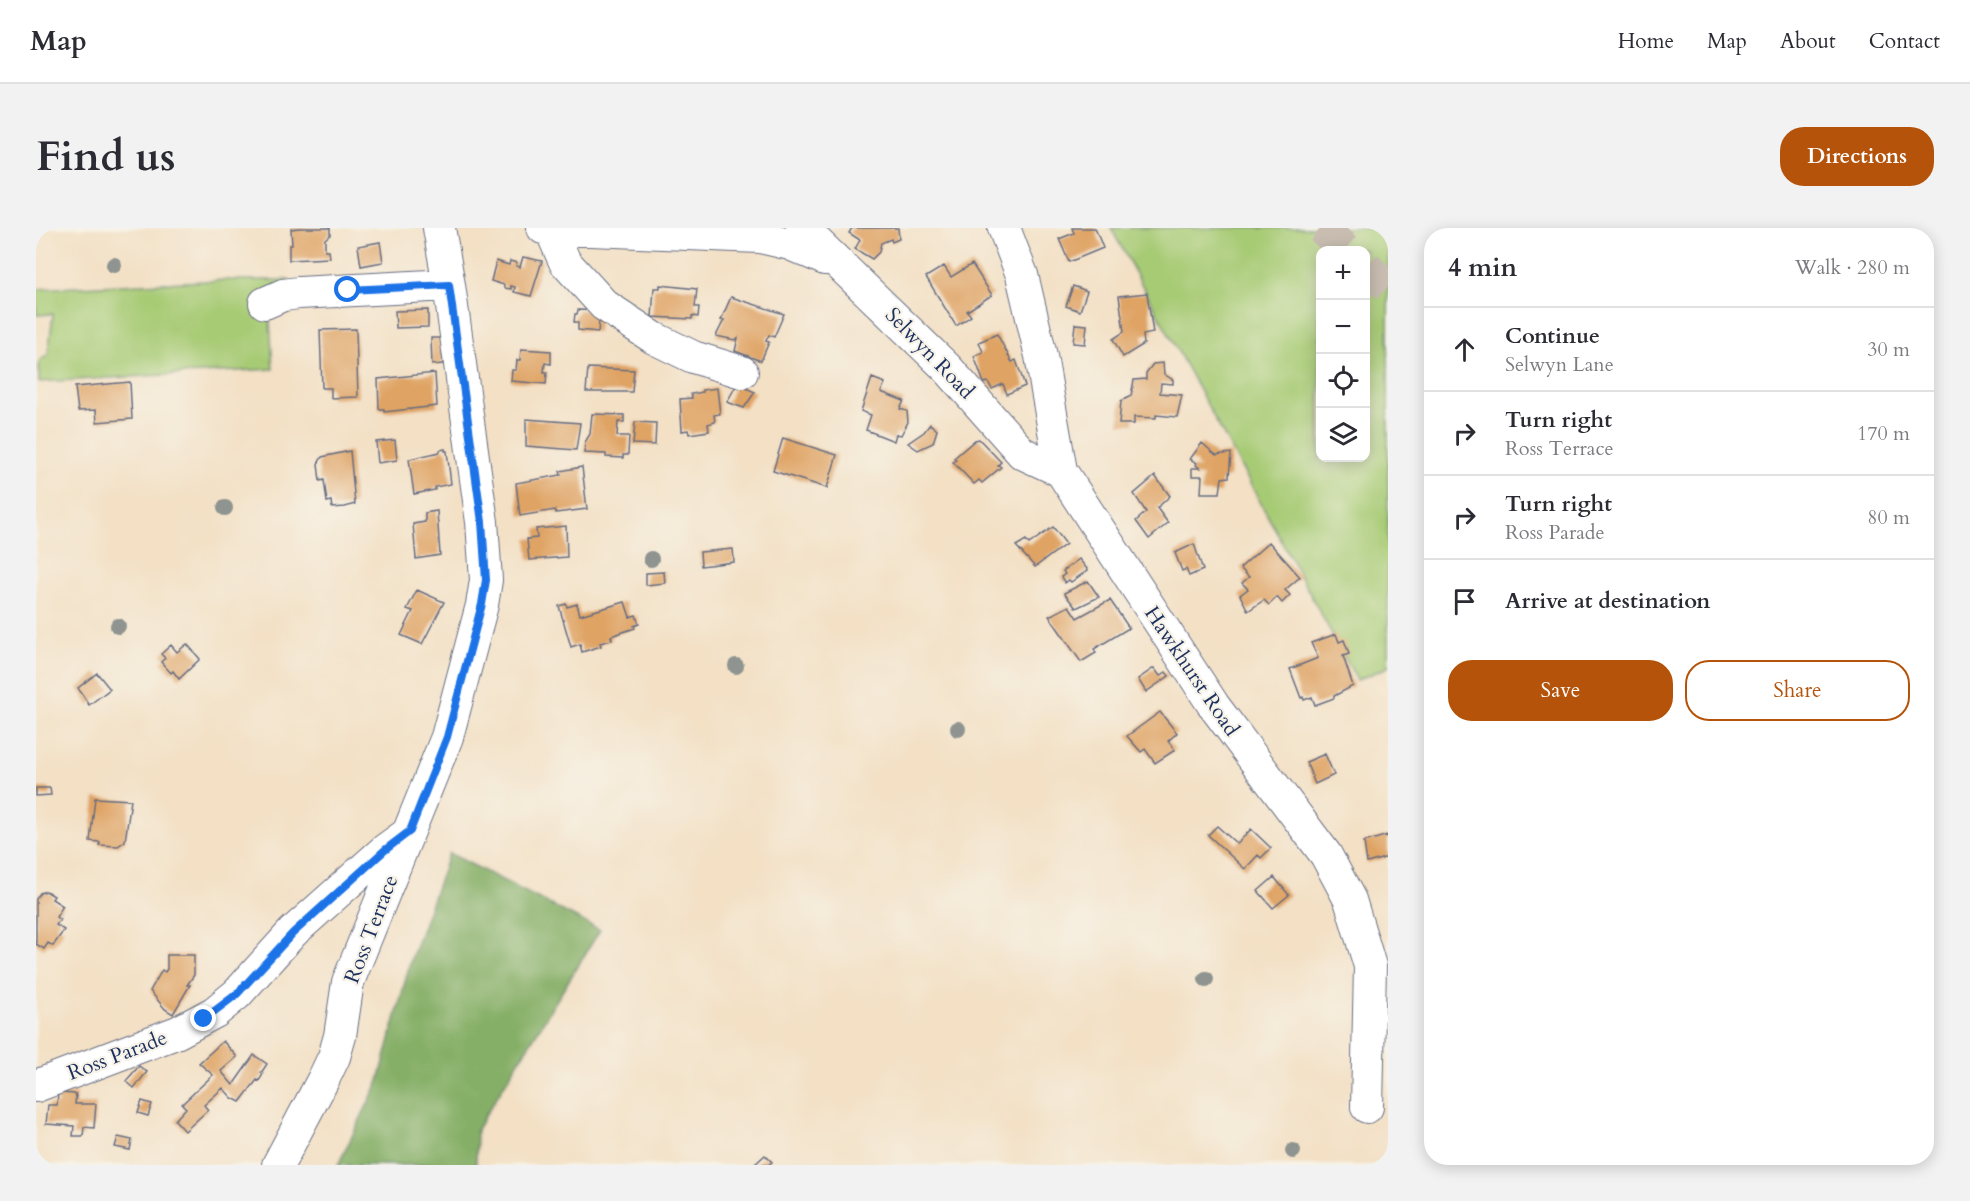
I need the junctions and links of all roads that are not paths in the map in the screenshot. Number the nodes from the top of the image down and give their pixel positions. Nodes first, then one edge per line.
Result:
1 (439, 228) edge
2 (543, 228) edge
3 (550, 228) edge
4 (802, 228) edge
5 (1004, 228) edge
6 (845, 268) junction
7 (449, 285) junction
8 (265, 303) dead end
9 (742, 372) dead end
10 (1061, 471) junction
11 (410, 831) junction
12 (36, 1086) edge
13 (1367, 1107) dead end
14 (278, 1165) edge

1 - 7 street, Ross Terrace
2 - 3 street
3 - 6 street
3 - 9 street
4 - 6 street, Selwyn Road
5 - 10 street, Hawkhurst Road
6 - 10 street, Selwyn Road
7 - 8 street
7 - 11 street, Ross Terrace
10 - 13 street, Hawkhurst Road
11 - 12 street, Ross Parade
11 - 14 street, Ross Terrace

